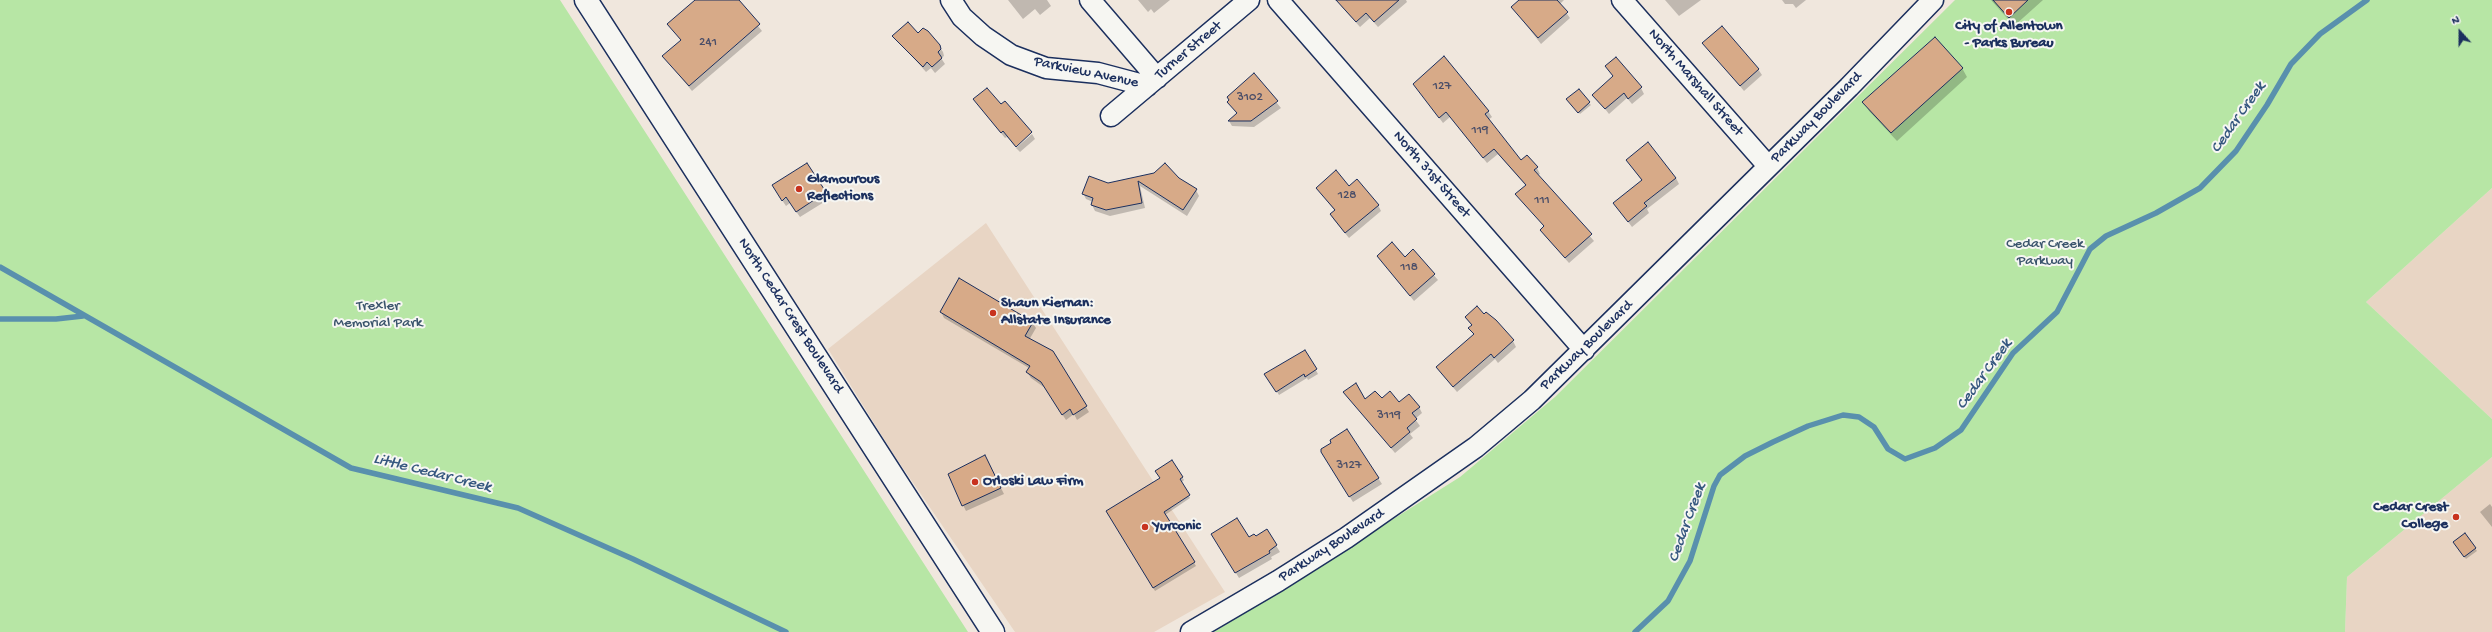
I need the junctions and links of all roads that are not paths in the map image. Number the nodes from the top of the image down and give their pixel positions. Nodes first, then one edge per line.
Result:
1 (586, 0) edge
2 (952, 0) edge
3 (1090, 0) edge
4 (1248, 0) edge
5 (1278, 0) edge
6 (1622, 0) edge
7 (1933, 0) edge
8 (1152, 82) junction
9 (1111, 116) dead end
10 (1768, 166) junction
11 (1584, 350) junction
12 (993, 632) edge
13 (1191, 632) edge

1 - 12 main road, North Cedar Crest Boulevard
2 - 8 street, Parkview Avenue
3 - 8 street
4 - 8 street, Turner Street
5 - 11 street, North 31st Street
6 - 10 street, North Marshall Street
7 - 10 street, Parkway Boulevard
8 - 9 street, Turner Street
10 - 11 street, Parkway Boulevard
11 - 13 street, Parkway Boulevard

